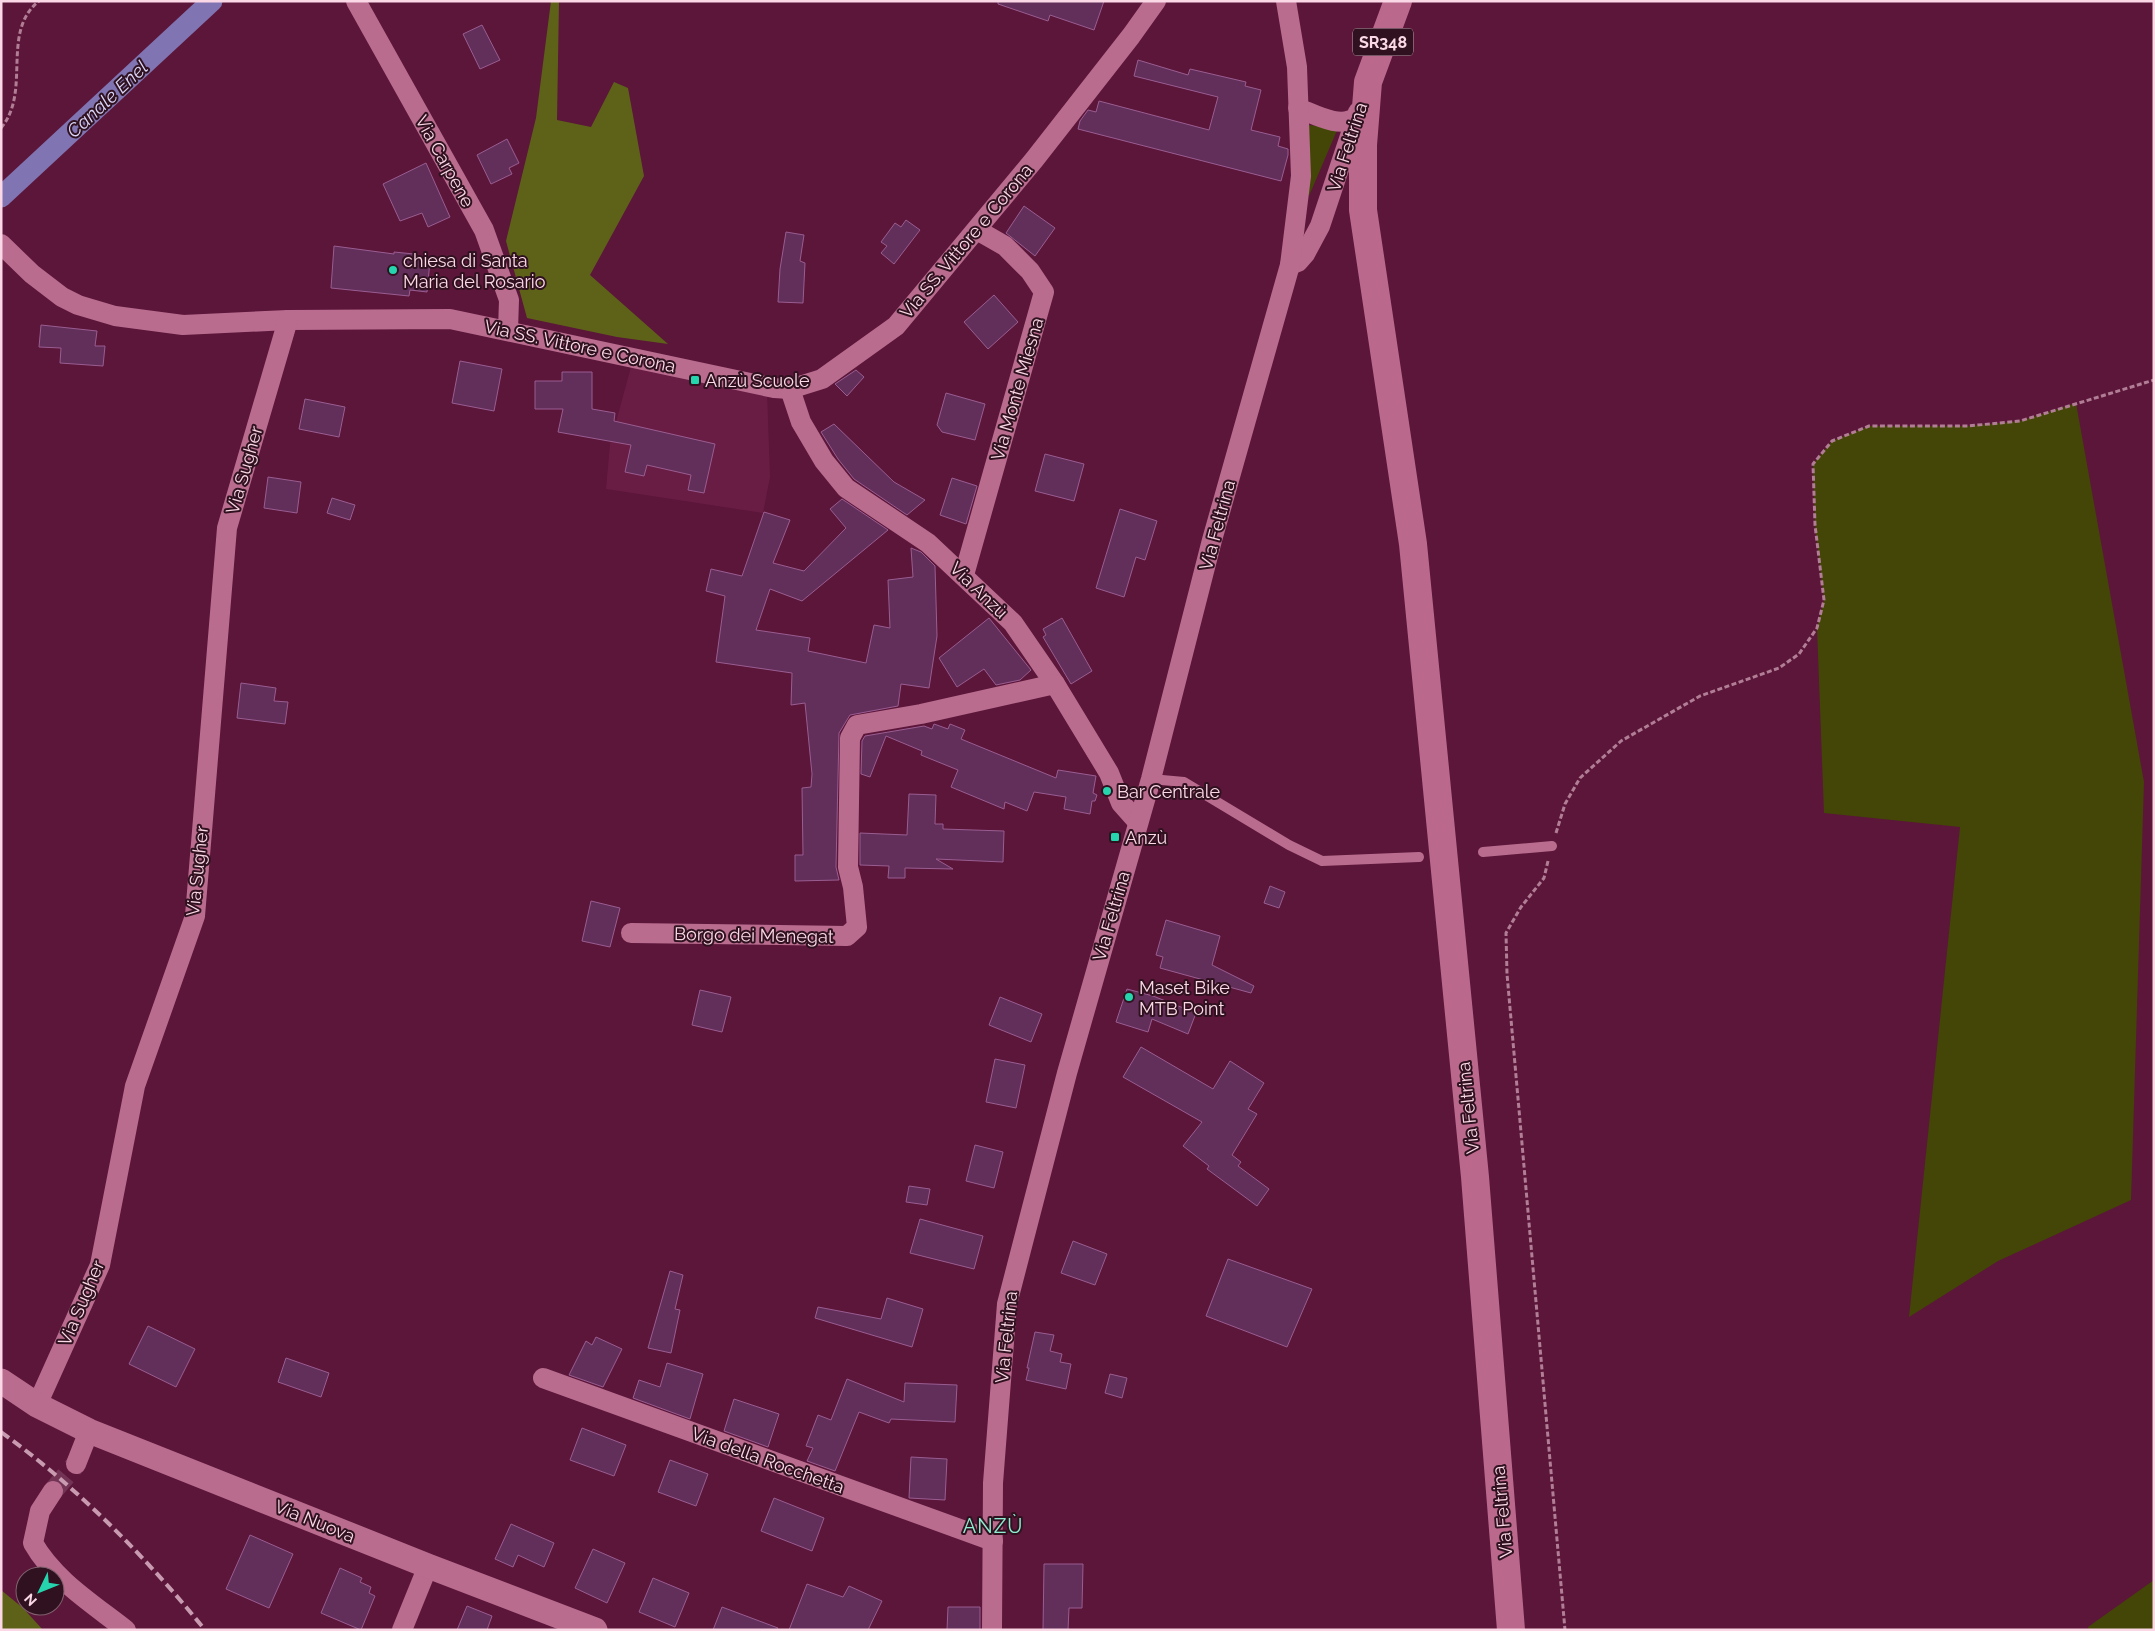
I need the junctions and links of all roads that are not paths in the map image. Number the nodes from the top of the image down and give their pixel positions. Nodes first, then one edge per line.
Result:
1 (356, 1) edge
2 (1156, 1) edge
3 (1286, 1) edge
4 (1398, 1) edge
5 (1368, 82) junction
6 (1298, 108) junction
7 (1357, 117) junction
8 (977, 230) junction
9 (1, 244) edge
10 (1290, 265) junction
11 (288, 320) junction
12 (508, 330) junction
13 (790, 390) junction
14 (964, 576) junction
15 (1055, 684) junction
16 (1150, 779) junction
17 (1137, 821) junction
18 (1552, 846) road end
19 (1483, 852) dead end
20 (1419, 857) dead end
21 (631, 933) dead end
22 (543, 1378) dead end
23 (1, 1381) edge
24 (37, 1405) junction
25 (89, 1431) junction
26 (76, 1464) tunnel mouth
27 (54, 1491) tunnel mouth
28 (993, 1541) junction
29 (428, 1566) junction
30 (126, 1630) edge
31 (402, 1630) edge
32 (595, 1630) edge
33 (992, 1630) edge
34 (1511, 1630) edge

1 - 12 street, Via Carpene
2 - 8 street, Via SS. Vittore e Corona
3 - 6 street
4 - 5 main road, Via Feltrina / SR348
5 - 7 street, Via Feltrina
5 - 34 main road, Via Feltrina
6 - 7 street
6 - 10 street
7 - 10 street, Via Feltrina
8 - 13 street, Via SS. Vittore e Corona
8 - 14 street, Via Monte Miesna
9 - 11 street, Via SS. Vittore e Corona
10 - 16 street, Via Feltrina
11 - 12 street, Via SS. Vittore e Corona
11 - 24 street, Via Sugher
12 - 13 street, Via SS. Vittore e Corona
13 - 14 street, Via Anzù
14 - 15 street, Via Anzù
15 - 17 street, Via Anzù
15 - 21 street, Borgo dei Menegat
16 - 17 street, Via Feltrina
16 - 20 lane
17 - 28 street, Via Feltrina
18 - 19 lane
22 - 28 street, Via della Rocchetta
23 - 24 street, Via Nuova
24 - 25 street, Via Nuova
25 - 26 street
25 - 29 street, Via Nuova
27 - 30 street
28 - 33 street, Via Feltrina
29 - 31 street
29 - 32 street, Via Nuova

